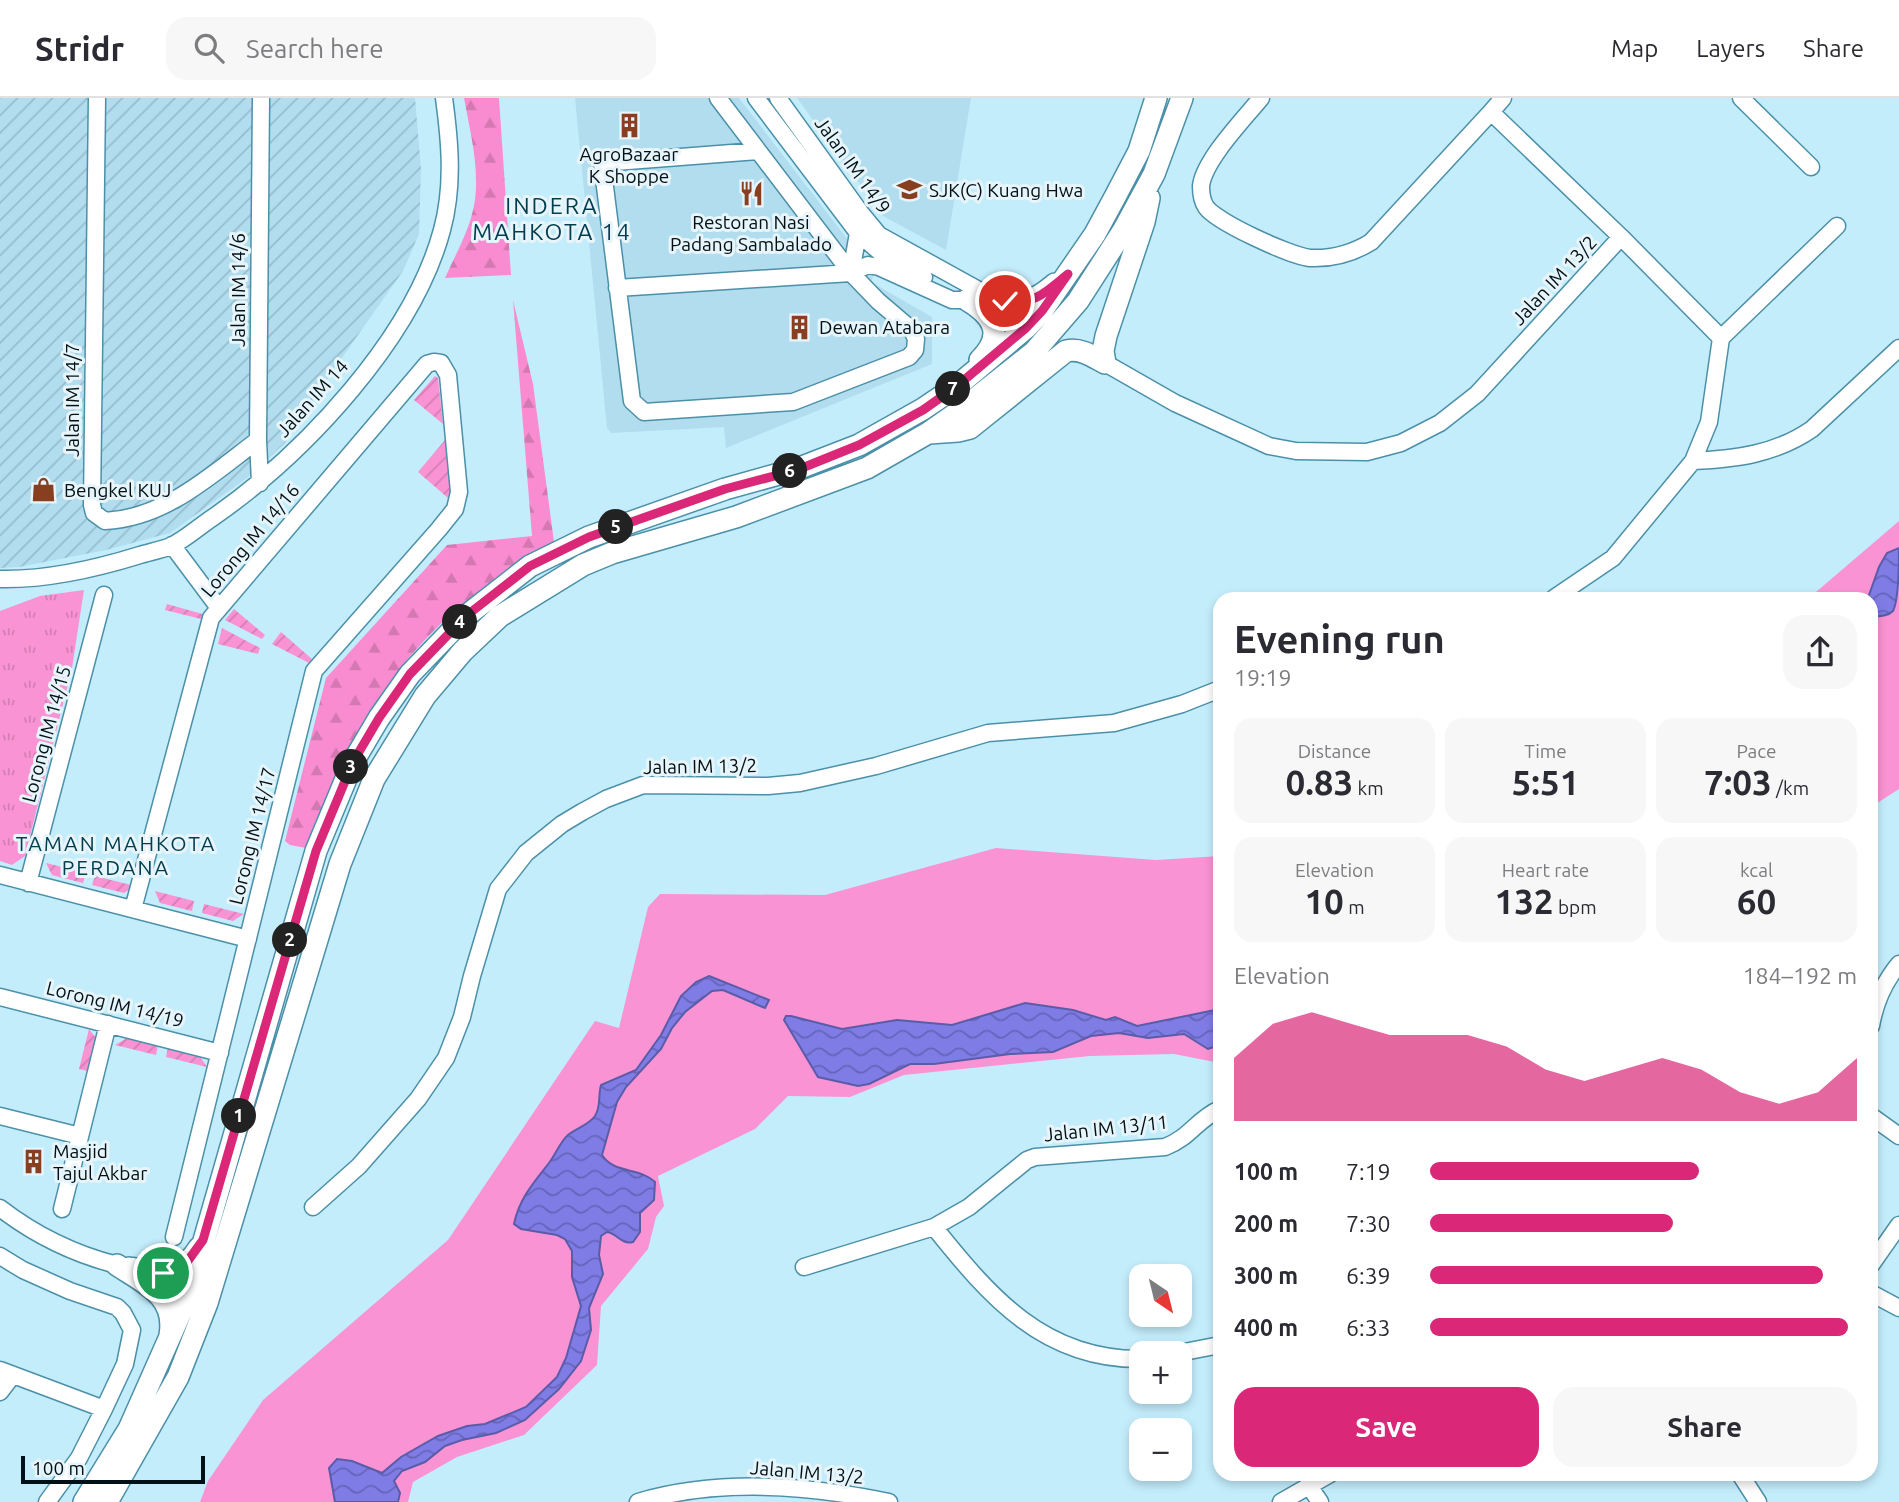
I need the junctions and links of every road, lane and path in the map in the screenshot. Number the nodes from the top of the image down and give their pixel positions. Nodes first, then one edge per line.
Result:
1 (97, 98) edge
2 (261, 98) edge
3 (444, 98) edge
4 (718, 98) edge
5 (756, 98) edge
6 (778, 98) edge
7 (1156, 98) edge
8 (1182, 98) edge
9 (1261, 98) edge
10 (1503, 98) edge
11 (1741, 98) edge
12 (1491, 112) junction
13 (758, 151) junction
14 (1811, 167) dead end
15 (1154, 174) junction
16 (1837, 226) dead end
17 (858, 233) junction
18 (1621, 237) junction
19 (851, 273) junction
20 (1068, 274) junction
21 (618, 288) junction
22 (967, 300) junction
23 (1014, 302) joint
24 (1721, 338) junction
25 (1899, 348) edge
26 (438, 362) joint
27 (1105, 363) junction
28 (937, 400) junction
29 (928, 433) junction
30 (258, 440) junction
31 (1693, 461) junction
32 (260, 483) junction
33 (172, 545) junction
34 (0, 579) edge
35 (32, 579) junction
36 (0, 592) edge
37 (1563, 592) edge
38 (104, 595) dead end
39 (219, 608) junction
40 (1213, 693) edge
41 (0, 875) edge
42 (28, 883) junction
43 (132, 909) junction
44 (248, 939) junction
45 (1899, 964) edge
46 (0, 997) edge
47 (1878, 998) edge
48 (108, 1024) junction
49 (220, 1052) junction
50 (1213, 1113) edge
51 (0, 1116) edge
52 (1878, 1119) edge
53 (80, 1136) junction
54 (1899, 1136) edge
55 (313, 1207) dead end
56 (0, 1208) edge
57 (62, 1209) dead end
58 (1899, 1226) edge
59 (934, 1227) junction
60 (174, 1237) dead end
61 (203, 1240) junction
62 (1878, 1255) edge
63 (0, 1256) edge
64 (117, 1265) junction
65 (804, 1267) dead end
66 (1878, 1297) edge
67 (1899, 1308) edge
68 (168, 1344) junction
69 (1213, 1346) edge
70 (1192, 1351) edge
71 (1129, 1359) edge
72 (6, 1372) edge
73 (0, 1392) edge
74 (104, 1409) junction
75 (1318, 1481) edge
76 (1744, 1481) edge
77 (1309, 1486) junction
78 (47, 1502) edge
79 (84, 1502) edge
80 (107, 1502) edge
81 (638, 1502) edge
82 (889, 1502) edge
83 (1281, 1502) edge
84 (1320, 1502) edge
85 (1758, 1502) edge

1 - 30 street, Jalan IM 14/7
2 - 30 street, Jalan IM 14/6
3 - 32 street, Jalan IM 14
4 - 13 street
5 - 17 street, Jalan IM 14/9
6 - 23 street, Jalan IM 14/9
7 - 20 main road
8 - 15 main road
9 - 12 street
10 - 12 street
11 - 14 street
12 - 18 street
13 - 19 street
13 - 21 street
15 - 27 main road
15 - 29 main road
16 - 24 street
17 - 19 street
17 - 22 street, Jalan IM 14/9
18 - 24 street, Jalan IM 13/2
18 - 27 street, Jalan IM 13/2
19 - 21 street
19 - 21 street
19 - 22 street
20 - 23 main road
20 - 28 main road
22 - 28 main road
24 - 31 street
25 - 31 street
26 - 39 street, Lorong IM 14/16
26 - 44 street, Lorong IM 14/17
27 - 29 main road
28 - 61 main road
29 - 80 main road
30 - 32 street, Jalan IM 14/6
31 - 37 street
32 - 33 street, Jalan IM 14
33 - 35 street, Jalan IM 14
33 - 39 street
34 - 35 street
35 - 36 street
38 - 42 street, Lorong IM 14/15
39 - 43 street, Lorong IM 14/16
40 - 55 street, Jalan IM 13/2
41 - 42 street
42 - 43 street
43 - 44 street
44 - 49 street, Lorong IM 14/17
45 - 47 street
46 - 48 street, Lorong IM 14/19
48 - 49 street, Lorong IM 14/19
48 - 53 street
49 - 60 street, Lorong IM 14/17
50 - 59 street, Jalan IM 13/11
51 - 53 street
52 - 54 street
53 - 57 street
56 - 64 street
58 - 62 street
59 - 65 street, Jalan IM 13/11
59 - 71 street
61 - 64 main road
61 - 68 main road
63 - 74 street
64 - 68 main road
66 - 67 street
68 - 79 main road
69 - 70 street
72 - 73 street
72 - 74 street
74 - 78 street
75 - 77 street
76 - 85 street
77 - 83 street
77 - 84 street
81 - 82 street, Jalan IM 13/2

